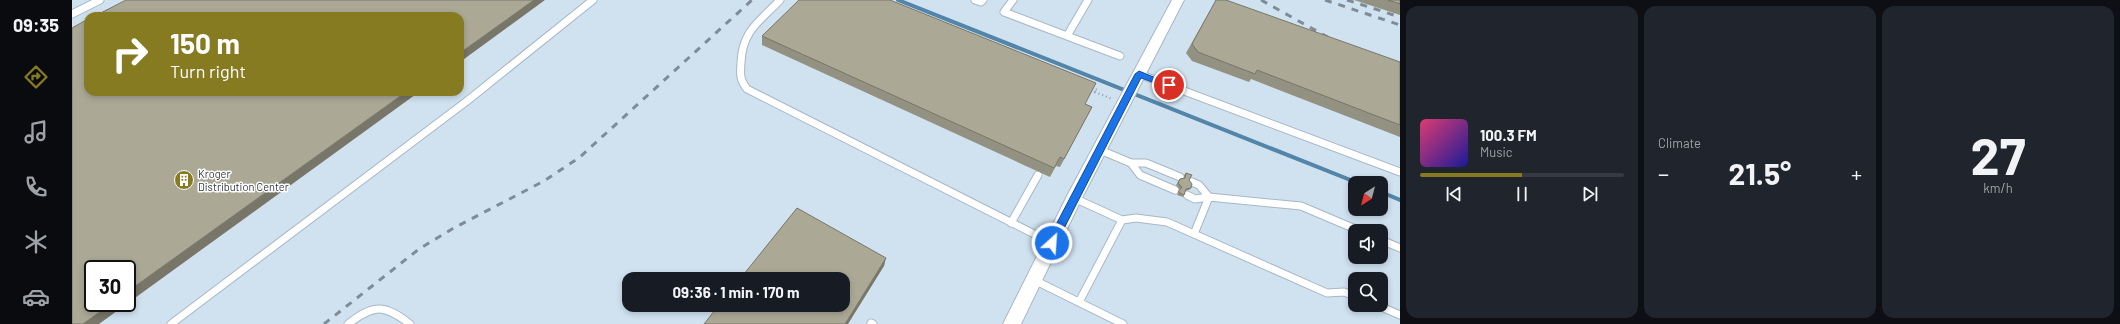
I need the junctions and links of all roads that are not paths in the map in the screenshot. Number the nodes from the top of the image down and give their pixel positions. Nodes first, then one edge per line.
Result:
1 (100, 0) edge
2 (593, 0) edge
3 (780, 0) edge
4 (975, 0) edge
5 (983, 0) edge
6 (1013, 0) edge
7 (1088, 0) edge
8 (1178, 0) edge
9 (72, 14) edge
10 (1067, 36) junction
11 (1120, 56) dead end
12 (1131, 91) junction
13 (1100, 150) junction
14 (1131, 163) junction
15 (1400, 172) edge
16 (1038, 174) dead end
17 (1180, 177) edge
18 (1192, 182) edge
19 (1175, 190) dead end
20 (1187, 195) edge
21 (1209, 197) junction
22 (1074, 198) junction
23 (1122, 220) junction
24 (1010, 223) junction
25 (1348, 226) edge
26 (1194, 234) junction
27 (1052, 243) junction
28 (1388, 243) edge
29 (1400, 248) edge
30 (1034, 280) junction
31 (1348, 293) edge
32 (1079, 302) junction
33 (1388, 310) edge
34 (1400, 315) edge
35 (171, 324) edge
36 (348, 324) edge
37 (410, 324) edge
38 (1012, 324) edge
39 (1123, 324) edge

1 - 9 lane
2 - 35 lane
3 - 24 lane
4 - 5 lane
6 - 10 lane
7 - 10 lane
8 - 12 street
10 - 11 lane
12 - 13 street
12 - 15 lane
13 - 14 lane
13 - 22 street
14 - 17 lane
14 - 19 lane
16 - 24 lane
18 - 21 lane
20 - 21 lane
21 - 25 lane
21 - 26 lane
22 - 23 lane
22 - 27 street
23 - 26 lane
23 - 32 lane
24 - 27 lane
26 - 31 lane
27 - 30 street
28 - 29 lane
30 - 32 lane
30 - 38 street
32 - 39 lane
33 - 34 lane
36 - 37 lane

